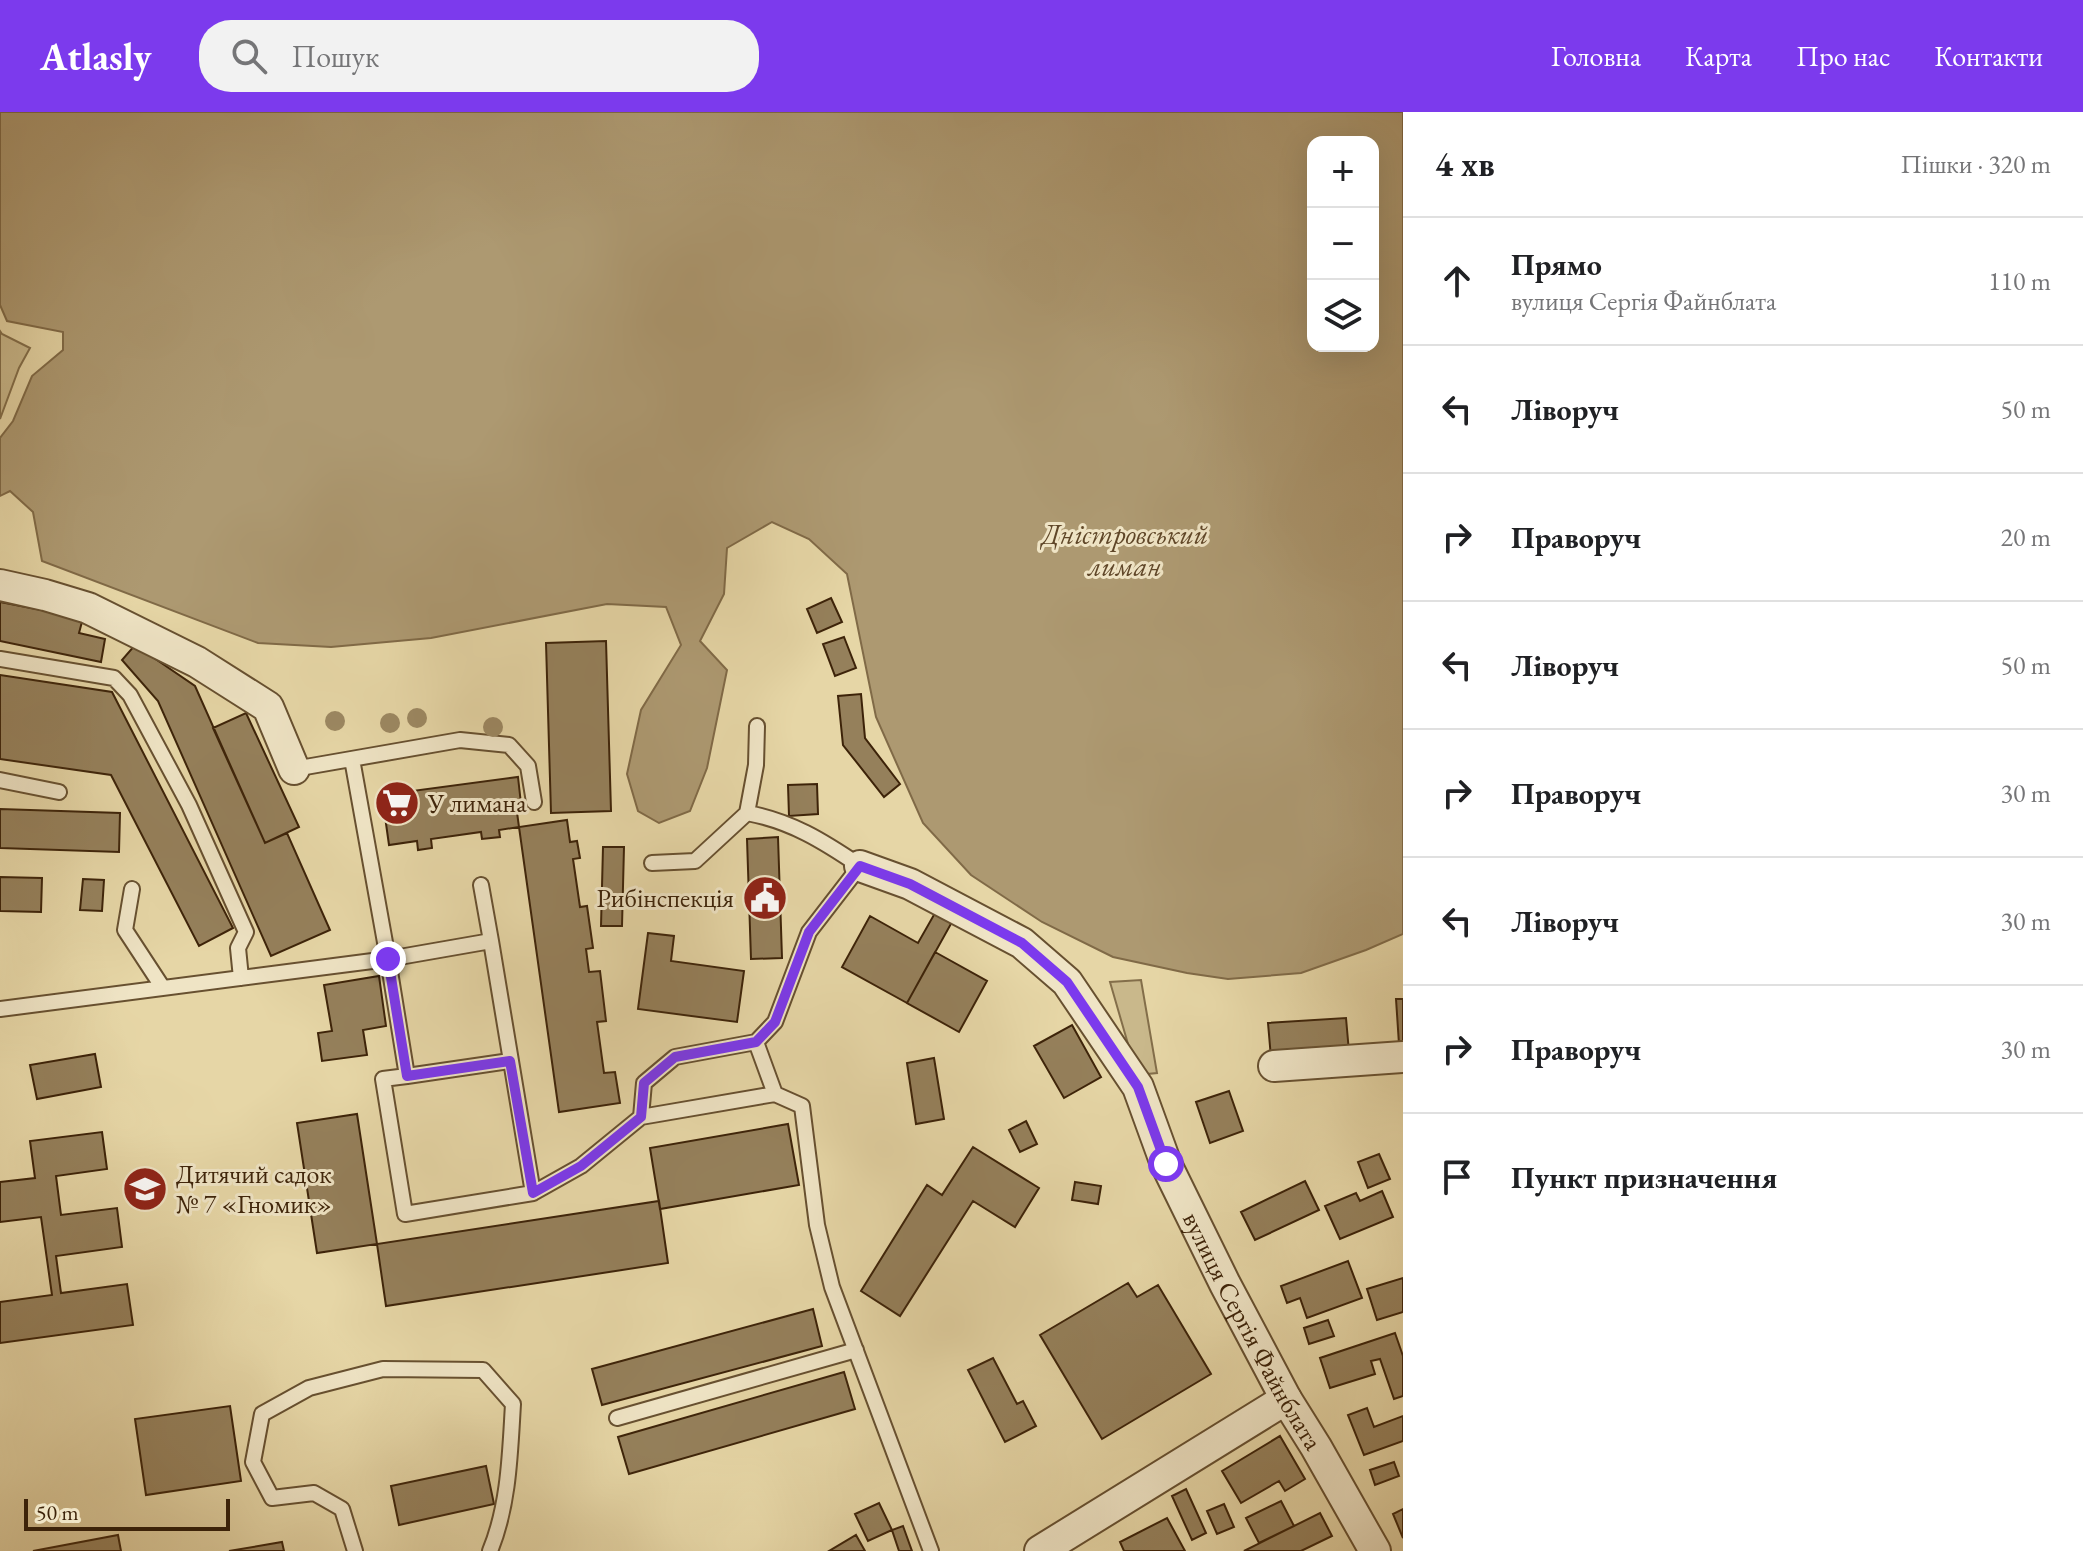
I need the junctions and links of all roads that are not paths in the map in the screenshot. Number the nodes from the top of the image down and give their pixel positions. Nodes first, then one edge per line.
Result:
1 (0, 585) edge
2 (0, 659) edge
3 (757, 726) dead end
4 (352, 759) junction
5 (294, 769) joint
6 (0, 780) edge
7 (59, 792) dead end
8 (534, 802) dead end
9 (747, 813) junction
10 (652, 863) dead end
11 (860, 866) junction
12 (481, 885) dead end
13 (132, 889) dead end
14 (491, 941) junction
15 (388, 959) junction
16 (241, 978) junction
17 (163, 988) junction
18 (0, 1009) edge
19 (756, 1042) junction
20 (1403, 1057) edge
21 (510, 1061) junction
22 (1274, 1066) dead end
23 (407, 1076) junction
24 (775, 1094) junction
25 (641, 1117) junction
26 (533, 1193) junction
27 (856, 1350) junction
28 (1286, 1399) junction
29 (617, 1418) dead end
30 (355, 1551) edge
31 (490, 1551) edge
32 (931, 1551) edge
33 (1040, 1551) edge
34 (1375, 1551) edge

1 - 5 street
2 - 16 lane
3 - 9 lane
4 - 5 lane
4 - 8 lane
4 - 15 lane
6 - 7 lane
9 - 10 lane
9 - 11 lane
11 - 19 lane
11 - 28 street, вулиця Сергія Файнблата
12 - 14 lane
13 - 17 lane
14 - 15 lane
14 - 21 lane
15 - 16 lane
15 - 23 lane
16 - 17 lane
17 - 18 lane
19 - 24 lane
19 - 25 lane
20 - 22 street
21 - 23 lane
21 - 26 lane
23 - 26 lane
24 - 25 lane
24 - 27 lane
25 - 26 lane
27 - 29 lane
27 - 32 lane
28 - 33 street
28 - 34 street, вулиця Сергія Файнблата
30 - 31 lane

